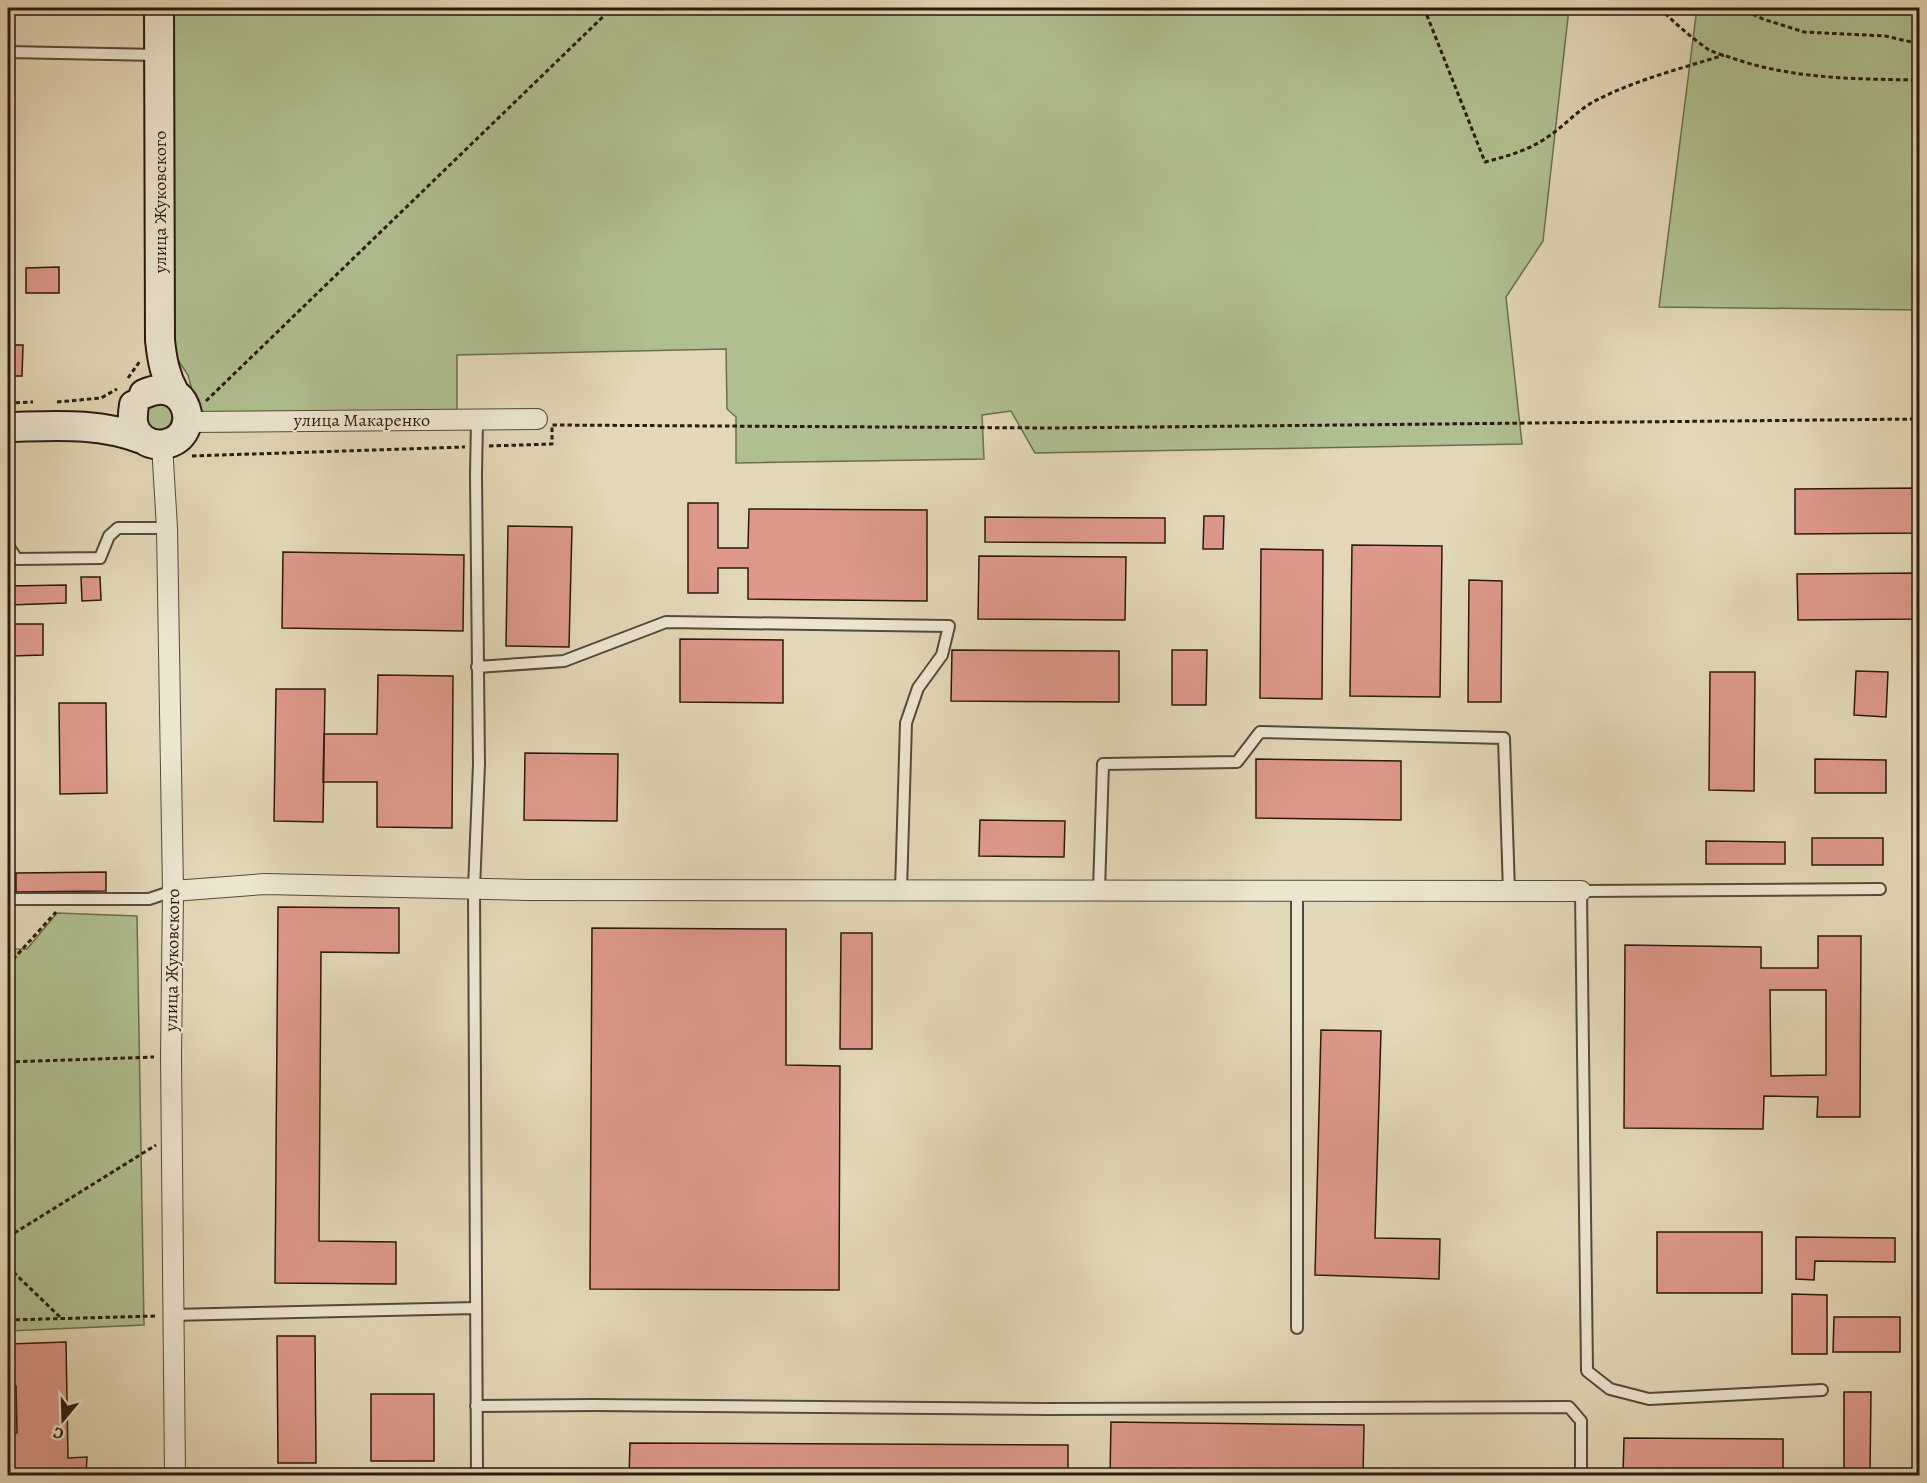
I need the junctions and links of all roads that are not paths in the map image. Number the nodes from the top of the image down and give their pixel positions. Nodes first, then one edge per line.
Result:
1 (159, 8) edge
2 (8, 52) edge
3 (159, 55) junction
4 (151, 349) junction
5 (131, 392) junction
6 (183, 411) junction
7 (477, 419) junction
8 (544, 422) road end
9 (79, 425) junction
10 (8, 427) edge
11 (156, 447) junction
12 (167, 528) junction
13 (8, 546) edge
14 (477, 667) junction
15 (474, 889) junction
16 (1880, 889) dead end
17 (901, 890) junction
18 (1099, 890) junction
19 (173, 891) junction
20 (1297, 891) junction
21 (1509, 891) junction
22 (1581, 891) junction
23 (8, 899) edge
24 (476, 1308) junction
25 (172, 1315) junction
26 (1297, 1328) dead end
27 (1822, 1390) dead end
28 (476, 1406) junction
29 (175, 1476) edge
30 (477, 1476) edge
31 (1581, 1476) edge

1 - 3 street, улица Жуковского
2 - 3 lane
3 - 4 street, улица Жуковского
4 - 5 street
4 - 6 street, улица Жуковского
5 - 6 street
5 - 9 street
5 - 11 street
6 - 7 street, улица Макаренко
6 - 11 street
7 - 8 street, улица Макаренко
7 - 14 lane
9 - 10 street
9 - 11 street
11 - 12 street, улица Жуковского
12 - 13 lane
12 - 19 street, улица Жуковского
14 - 15 lane
14 - 17 lane
15 - 17 street
15 - 19 street
15 - 24 lane
16 - 22 lane
17 - 18 street
18 - 20 street
18 - 21 lane
19 - 23 lane
19 - 25 street, улица Жуковского
20 - 21 street
20 - 26 lane
21 - 22 street
22 - 27 lane
24 - 25 lane
24 - 28 lane
25 - 29 street, улица Жуковского
28 - 30 lane
28 - 31 lane

